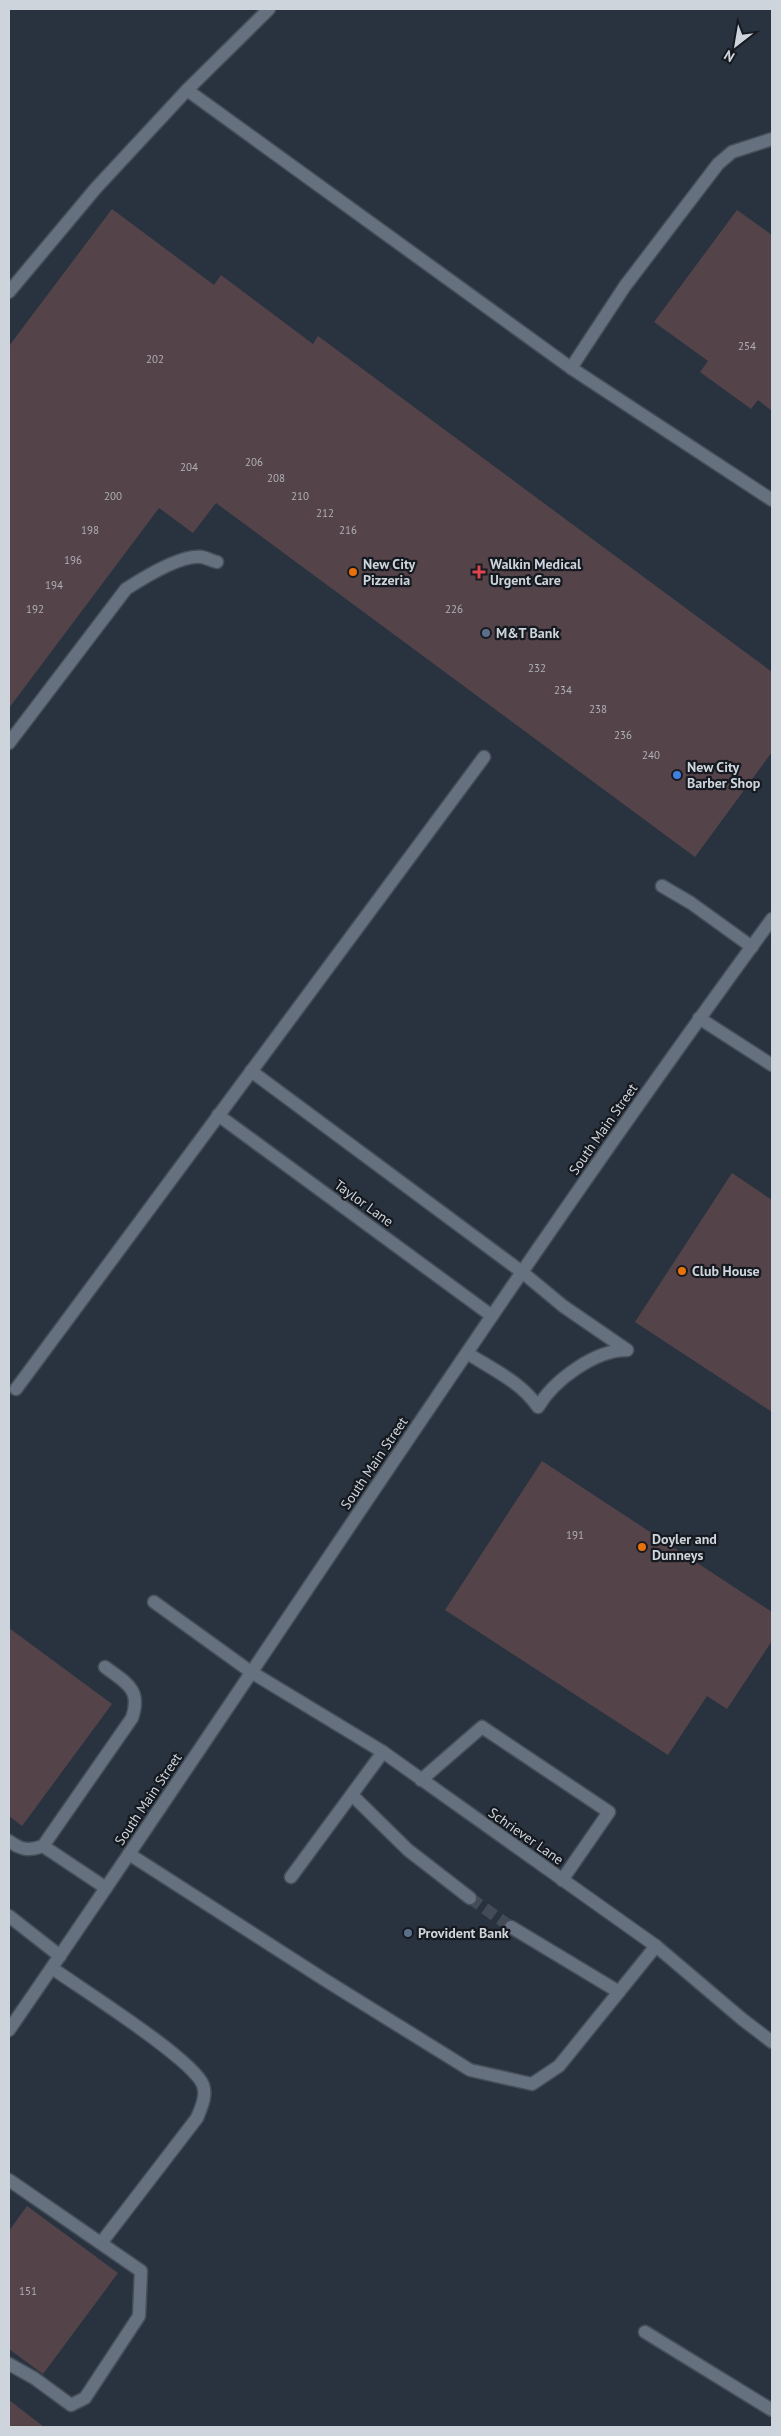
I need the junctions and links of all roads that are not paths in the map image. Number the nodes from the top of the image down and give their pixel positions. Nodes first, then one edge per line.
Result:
1 (269, 9) edge
2 (188, 90) junction
3 (772, 139) edge
4 (9, 292) edge
5 (571, 368) junction
6 (772, 500) edge
7 (217, 562) dead end
8 (9, 743) edge
9 (484, 757) dead end
10 (662, 886) dead end
11 (772, 918) edge
12 (752, 947) junction
13 (699, 1018) junction
14 (772, 1065) edge
15 (251, 1071) junction
16 (218, 1115) junction
17 (522, 1272) junction
18 (492, 1316) junction
19 (467, 1353) junction
20 (16, 1388) dead end
21 (154, 1602) dead end
22 (105, 1668) dead end
23 (251, 1672) junction
24 (382, 1752) junction
25 (422, 1780) junction
26 (352, 1794) junction
27 (9, 1841) edge
28 (43, 1846) junction
29 (129, 1854) junction
30 (291, 1877) dead end
31 (562, 1880) junction
32 (106, 1888) junction
33 (470, 1898) tunnel mouth
34 (9, 1916) edge
35 (511, 1927) tunnel mouth
36 (656, 1946) junction
37 (60, 1956) junction
38 (52, 1968) junction
39 (619, 1992) junction
40 (9, 2030) edge
41 (772, 2042) edge
42 (9, 2180) edge
43 (101, 2243) junction
44 (645, 2332) dead end
45 (9, 2364) edge
46 (772, 2410) edge

1 - 2 street
2 - 4 street
2 - 5 street
3 - 5 street
5 - 6 street
7 - 8 street
9 - 15 street
10 - 12 street
11 - 12 street, South Main Street
12 - 13 street, South Main Street
13 - 14 street
13 - 17 street, South Main Street
15 - 16 street
15 - 17 street
16 - 18 street, Taylor Lane
16 - 20 street
17 - 18 street, South Main Street
17 - 19 street
18 - 19 street, South Main Street
19 - 23 street, South Main Street
21 - 23 street, Schriever Lane
22 - 28 street
23 - 24 street, Schriever Lane
23 - 29 street, South Main Street
24 - 25 street, Schriever Lane
24 - 26 street
25 - 31 street, Schriever Lane
25 - 31 street
26 - 30 street
26 - 33 street
27 - 28 street
28 - 32 street
29 - 32 street, South Main Street
29 - 39 street
31 - 36 street, Schriever Lane
32 - 37 street, South Main Street
34 - 37 street
35 - 39 street
36 - 39 street
36 - 41 street, Schriever Lane
37 - 38 street, South Main Street
38 - 40 street, South Main Street
38 - 43 street
42 - 43 street
43 - 45 street
44 - 46 street

